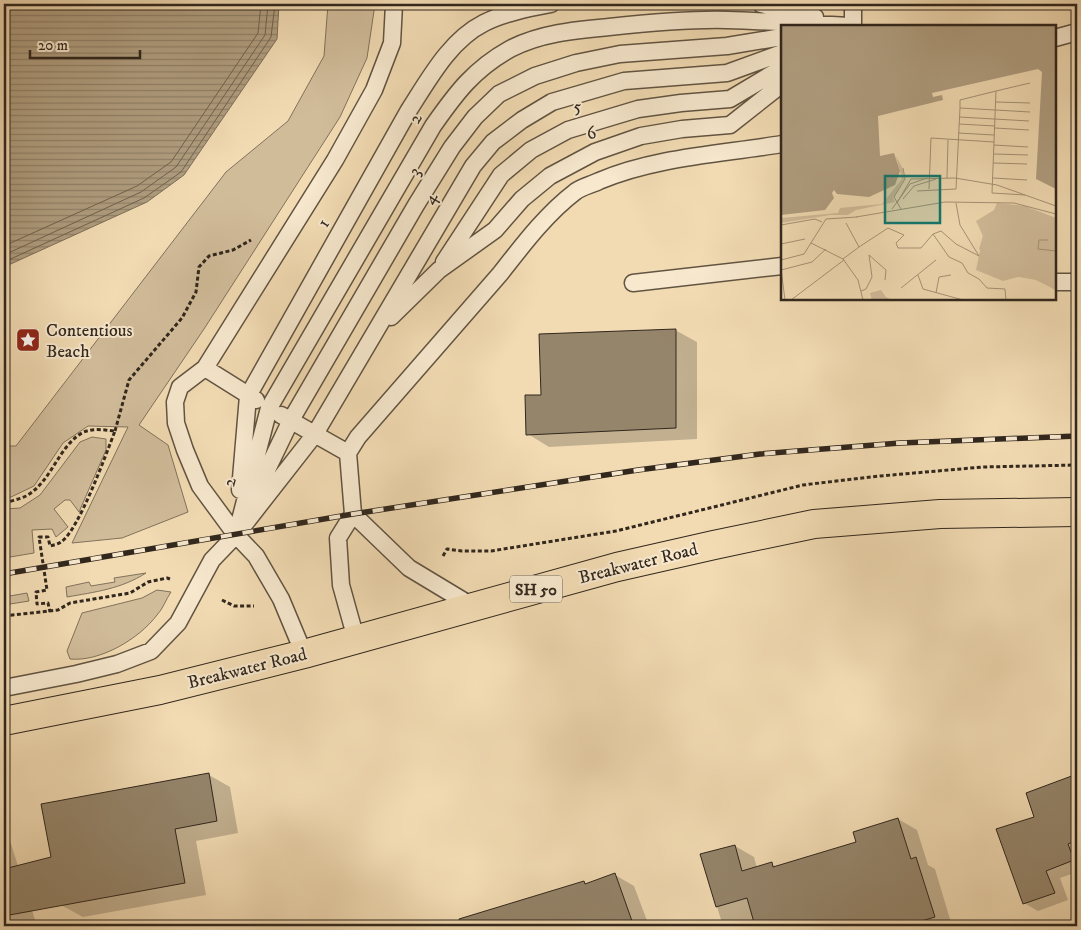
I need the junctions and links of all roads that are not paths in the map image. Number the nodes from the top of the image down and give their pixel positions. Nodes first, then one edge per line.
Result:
1 (394, 4) edge
2 (551, 4) edge
3 (762, 4) edge
4 (853, 4) edge
5 (830, 25) edge
6 (847, 25) edge
7 (851, 25) edge
8 (1056, 30) edge
9 (1077, 31) edge
10 (781, 38) edge
11 (1056, 38) edge
12 (781, 53) edge
13 (781, 69) edge
14 (781, 85) edge
15 (781, 144) edge
16 (781, 266) edge
17 (438, 270) junction
18 (633, 282) dead end
19 (1056, 282) edge
20 (1077, 282) edge
21 (374, 334) junction
22 (205, 368) junction
23 (248, 396) junction
24 (269, 408) junction
25 (291, 420) junction
26 (315, 434) junction
27 (348, 453) junction
28 (1077, 512) edge
29 (353, 514) junction
30 (236, 535) junction
31 (472, 606) junction
32 (356, 639) junction
33 (304, 654) junction
34 (4, 688) edge
35 (4, 722) edge

1 - 22 lane
2 - 23 lane, 1
3 - 6 lane
4 - 7 lane
5 - 24 lane, 2
8 - 9 lane
9 - 11 lane
10 - 25 lane, 3
12 - 21 lane, 4
13 - 17 lane, 5
14 - 17 lane, 6
15 - 27 lane
16 - 18 lane
17 - 21 lane
19 - 20 lane
21 - 26 lane, 4
22 - 23 lane
22 - 30 lane
23 - 24 lane
23 - 30 lane, 1
24 - 25 lane
24 - 30 lane, 2
25 - 26 lane
25 - 30 lane, 3
26 - 27 lane
26 - 30 lane, 4
27 - 29 lane
28 - 31 highway, Breakwater Road / SH 50
29 - 31 lane
29 - 32 lane
30 - 33 lane
30 - 34 lane
31 - 32 highway, Breakwater Road / SH 50
32 - 33 highway, Breakwater Road / SH 50
33 - 35 highway, Breakwater Road / SH 50

